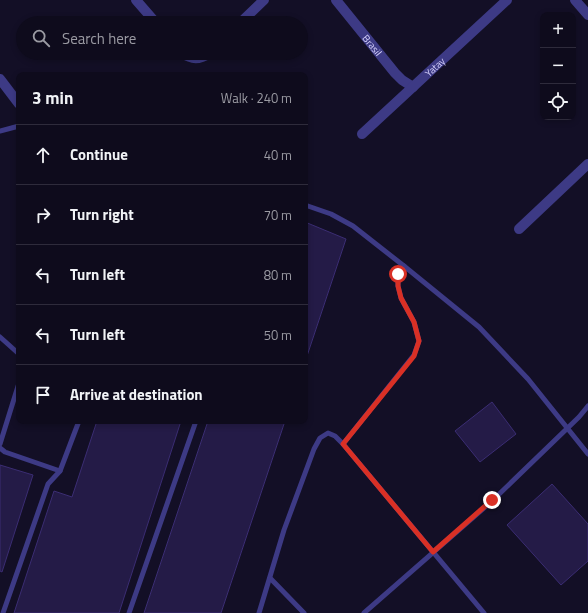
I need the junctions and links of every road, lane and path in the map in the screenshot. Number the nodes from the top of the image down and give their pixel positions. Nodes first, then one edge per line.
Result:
1 (136, 0) edge
2 (264, 0) edge
3 (336, 0) edge
4 (507, 0) edge
5 (575, 0) edge
6 (588, 15) edge
7 (150, 16) edge
8 (247, 16) edge
9 (0, 79) edge
10 (413, 87) junction
11 (16, 100) edge
12 (16, 127) edge
13 (0, 131) edge
14 (362, 134) dead end
15 (588, 164) edge
16 (308, 206) edge
17 (519, 229) dead end
18 (404, 266) junction
19 (0, 337) edge
20 (16, 351) edge
21 (16, 393) edge
22 (588, 406) edge
23 (78, 424) edge
24 (195, 424) edge
25 (567, 428) junction
26 (0, 444) edge
27 (343, 444) junction
28 (0, 448) edge
29 (588, 454) edge
30 (60, 471) junction
31 (433, 552) junction
32 (270, 578) junction
33 (3, 613) edge
34 (128, 613) edge
35 (259, 613) edge
36 (304, 613) edge
37 (364, 613) edge
38 (484, 613) edge

1 - 7 street
2 - 8 street
3 - 10 street, Brasil
4 - 10 street, Yatay
5 - 6 street
9 - 11 street
10 - 14 street, Yatay
12 - 13 lane
15 - 17 street
16 - 18 lane
18 - 25 lane
18 - 27 lane
19 - 20 lane
21 - 26 lane
22 - 25 lane
23 - 30 lane
24 - 34 lane
25 - 29 lane
25 - 31 lane
27 - 31 lane
27 - 32 lane
28 - 30 lane
30 - 33 lane
31 - 37 lane
31 - 38 lane
32 - 35 lane
32 - 36 lane

